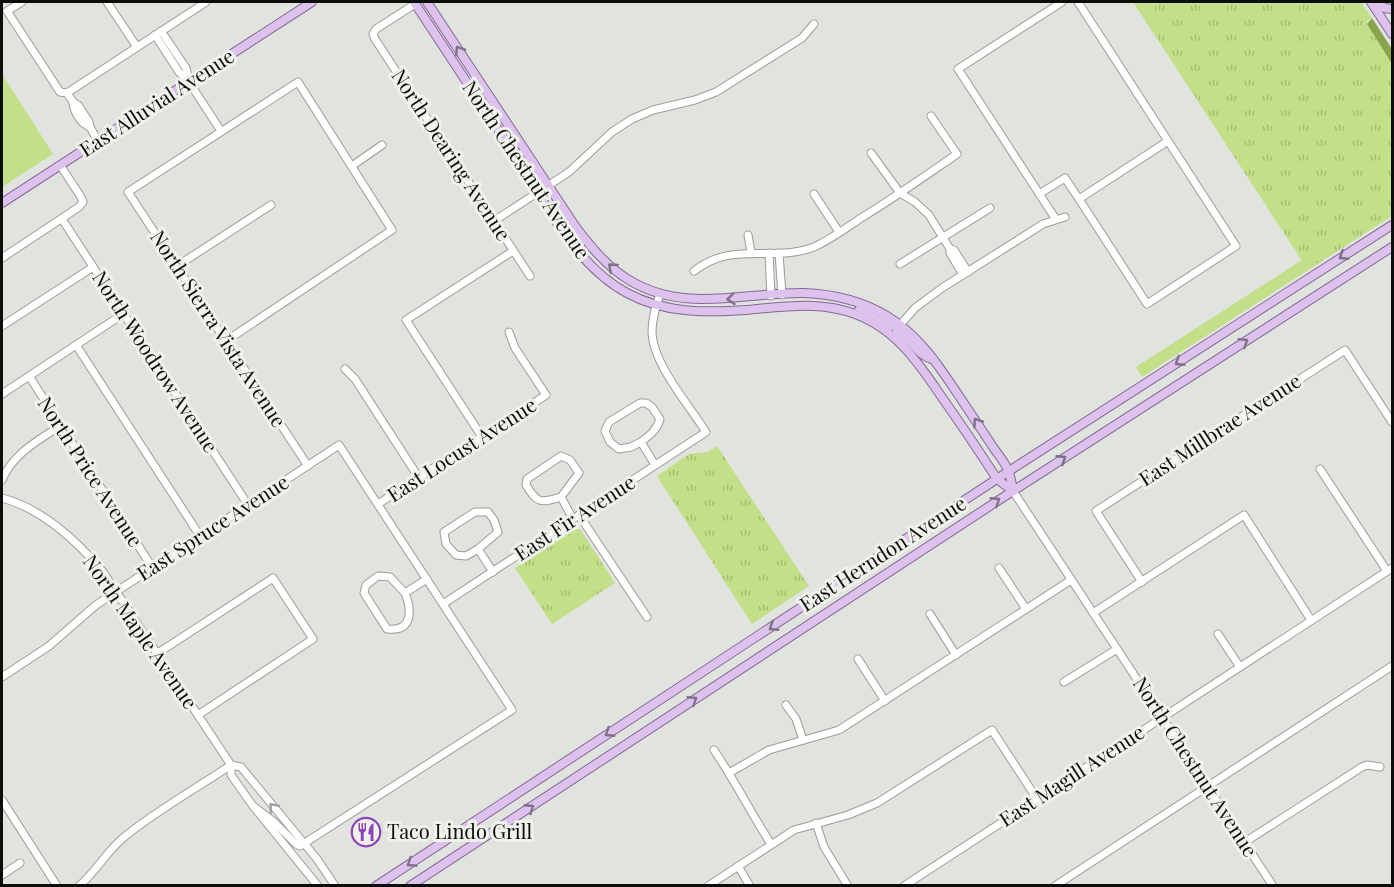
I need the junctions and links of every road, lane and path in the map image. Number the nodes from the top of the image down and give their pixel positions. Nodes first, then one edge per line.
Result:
1 (21, 2) edge
2 (107, 2) edge
3 (207, 2) edge
4 (312, 2) edge
5 (427, 2) edge
6 (1062, 2) edge
7 (1078, 2) edge
8 (1371, 2) edge
9 (1378, 2) edge
10 (1390, 2) edge
11 (415, 3) edge
12 (1392, 7) edge
13 (1381, 15) junction
14 (1392, 19) edge
15 (814, 24) dead end
16 (158, 33) junction
17 (1392, 34) edge
18 (137, 47) junction
19 (189, 82) junction
20 (67, 93) junction
21 (931, 116) dead end
22 (220, 131) junction
23 (99, 141) junction
24 (1168, 141) junction
25 (382, 145) dead end
26 (872, 153) dead end
27 (60, 165) junction
28 (352, 166) junction
29 (549, 186) junction
30 (539, 192) junction
31 (814, 194) dead end
32 (900, 194) junction
33 (1040, 194) junction
34 (1079, 199) junction
35 (2, 203) edge
36 (271, 205) dead end
37 (990, 208) dead end
38 (1065, 217) dead end
39 (1055, 218) junction
40 (62, 219) junction
41 (494, 221) junction
42 (1392, 225) edge
43 (839, 232) junction
44 (748, 235) dead end
45 (943, 237) junction
46 (1392, 247) edge
47 (513, 250) junction
48 (751, 252) junction
49 (779, 253) junction
50 (769, 254) junction
51 (2, 258) edge
52 (900, 264) dead end
53 (177, 266) junction
54 (93, 267) junction
55 (694, 271) dead end
56 (966, 273) junction
57 (530, 276) dead end
58 (660, 294) junction
59 (782, 295) junction
60 (771, 296) junction
61 (656, 306) junction
62 (794, 306) junction
63 (123, 314) junction
64 (900, 325) junction
65 (2, 326) edge
66 (509, 332) dead end
67 (889, 332) junction
68 (226, 341) junction
69 (76, 345) junction
70 (933, 359) junction
71 (345, 369) dead end
72 (28, 376) junction
73 (2, 394) edge
74 (1392, 422) edge
75 (60, 426) junction
76 (482, 437) junction
77 (641, 442) junction
78 (656, 465) junction
79 (308, 466) junction
80 (1320, 470) dead end
81 (1009, 471) junction
82 (419, 478) junction
83 (997, 479) junction
84 (2, 480) edge
85 (1013, 491) junction
86 (561, 496) junction
87 (2, 498) edge
88 (378, 504) junction
89 (248, 505) junction
90 (576, 517) junction
91 (201, 536) junction
92 (478, 549) junction
93 (152, 567) junction
94 (999, 568) dead end
95 (1390, 569) edge
96 (493, 572) junction
97 (427, 579) junction
98 (1071, 579) junction
99 (1142, 582) junction
100 (117, 591) junction
101 (405, 593) junction
102 (443, 604) junction
103 (1026, 609) junction
104 (1093, 613) junction
105 (930, 614) dead end
106 (647, 617) dead end
107 (1311, 620) junction
108 (1218, 634) dead end
109 (1117, 649) junction
110 (158, 653) junction
111 (956, 655) junction
112 (858, 659) dead end
113 (1240, 666) junction
114 (1392, 666) edge
115 (2, 677) edge
116 (1064, 682) dead end
117 (885, 700) junction
118 (786, 705) dead end
119 (198, 715) junction
120 (1162, 718) junction
121 (803, 740) junction
122 (714, 750) dead end
123 (231, 765) junction
124 (1380, 767) dead end
125 (729, 772) junction
126 (1208, 786) junction
127 (1037, 799) junction
128 (2, 800) edge
129 (253, 806) junction
130 (816, 823) junction
131 (1245, 842) junction
132 (304, 844) junction
133 (771, 844) junction
134 (20, 862) dead end
135 (738, 866) junction
136 (2, 875) edge
137 (57, 885) edge
138 (79, 885) edge
139 (318, 885) edge
140 (335, 885) edge
141 (376, 885) edge
142 (410, 885) edge
143 (708, 885) edge
144 (750, 885) edge
145 (848, 885) edge
146 (904, 885) edge
147 (1055, 885) edge
148 (1273, 885) edge

1 - 20 street
2 - 18 street
3 - 16 street
4 - 19 main road, East Alluvial Avenue
29 -> 5 main road, North Chestnut Avenue
6 - 33 street
7 - 24 street
8 - 13 main road
9 - 12 main road
10 - 12 main road
11 - 30 main road, North Chestnut Avenue
11 - 41 street, North Dearing Avenue
13 - 14 main road
13 - 17 main road
15 - 29 street
16 - 18 street
16 - 19 street
18 - 20 street
19 - 22 street
19 - 23 main road, East Alluvial Avenue
20 - 23 street
21 - 32 street
22 - 28 street
22 - 53 street, North Sierra Vista Avenue
23 - 27 main road, East Alluvial Avenue
24 - 34 street
24 - 34 street
25 - 28 street
26 - 32 street
27 - 35 main road, East Alluvial Avenue
27 - 40 street
28 - 68 street
29 - 30 street
58 -> 29 main road, North Chestnut Avenue
30 - 41 street
30 - 61 main road, North Chestnut Avenue
31 - 43 street
32 - 43 street
32 - 45 street
33 - 34 street
33 - 39 street
36 - 53 street
37 - 45 street
38 - 39 street
39 - 56 street
40 - 51 street
40 - 54 street, North Woodrow Avenue
41 - 47 street, North Dearing Avenue
42 -> 81 main road, East Herndon Avenue
43 - 49 street
44 - 48 street
45 - 52 street
45 - 56 street
85 -> 46 main road, East Herndon Avenue
47 - 57 street, North Dearing Avenue
47 - 76 street
48 - 50 street
48 - 55 street
49 - 50 street
49 - 59 street
50 - 60 street
53 - 68 street, North Sierra Vista Avenue
54 - 63 street, North Woodrow Avenue
54 - 65 street
56 - 64 street
60 -> 58 main road, North Chestnut Avenue
58 - 61 street
59 - 60 main road, North Chestnut Avenue
59 - 64 main road, North Chestnut Avenue
61 - 62 main road, North Chestnut Avenue
61 - 78 street, East Fir Avenue
62 - 64 main road
62 - 67 main road, North Chestnut Avenue
63 - 69 street
63 - 89 street, North Woodrow Avenue
64 - 70 main road, North Chestnut Avenue
66 - 76 street, East Locust Avenue
67 - 70 main road
67 - 83 main road, North Chestnut Avenue
68 - 79 street, North Sierra Vista Avenue
69 - 72 street
69 - 91 street
81 -> 70 main road, North Chestnut Avenue
71 - 82 street
72 - 73 street
72 - 75 street, North Price Avenue
74 - 99 street, East Millbrae Avenue
75 - 84 street
75 - 93 street, North Price Avenue
76 - 82 street, East Locust Avenue
77 - 77 street
77 - 78 street
78 - 90 street, East Fir Avenue
79 - 88 street, East Spruce Avenue
79 - 89 street, East Spruce Avenue
80 - 95 street
81 - 83 main road, East Herndon Avenue
81 - 85 main road, North Chestnut Avenue
82 - 88 street, East Locust Avenue
83 - 85 main road, North Chestnut Avenue
83 -> 141 main road, East Herndon Avenue
85 - 98 street, North Chestnut Avenue
142 -> 85 main road, East Herndon Avenue
86 - 86 street
86 - 90 street
87 - 100 street, North Maple Avenue
88 - 97 street
89 - 91 street, East Spruce Avenue
90 - 96 street, East Fir Avenue
90 - 106 street
91 - 93 street, East Spruce Avenue
92 - 92 street
92 - 96 street
93 - 100 street, East Spruce Avenue
94 - 103 street
95 - 107 street, East Magill Avenue
96 - 102 street, East Fir Avenue
97 - 101 street
97 - 102 street
98 - 103 street
98 - 104 street, North Chestnut Avenue
99 - 104 street
99 - 107 street
100 - 110 street, North Maple Avenue
100 - 115 street, East Spruce Avenue
101 - 101 street
102 - 132 street
103 - 111 street
104 - 109 street, North Chestnut Avenue
105 - 111 street
107 - 113 street, East Magill Avenue
108 - 113 street
109 - 116 street
109 - 120 street, North Chestnut Avenue
110 - 119 street, North Maple Avenue
110 - 119 street
111 - 117 street
112 - 117 street
113 - 120 street, East Magill Avenue
114 - 126 street
117 - 121 street
118 - 121 street
119 - 123 street, North Maple Avenue
120 - 126 street, North Chestnut Avenue
120 - 127 street, East Magill Avenue
121 - 125 street
122 - 125 street
123 - 129 street, North Maple Avenue
132 -> 123 street, North Maple Avenue
123 - 138 street
124 - 131 street
125 - 133 street
126 - 131 street, North Chestnut Avenue
126 - 147 street
127 - 130 street
127 - 146 street, East Magill Avenue
128 - 137 street
129 - 132 street
129 - 139 street, North Maple Avenue
130 - 133 street
130 - 145 street
131 - 148 street, North Chestnut Avenue
132 - 140 street, North Maple Avenue
133 - 135 street
134 - 136 street
135 - 143 street
135 - 144 street

